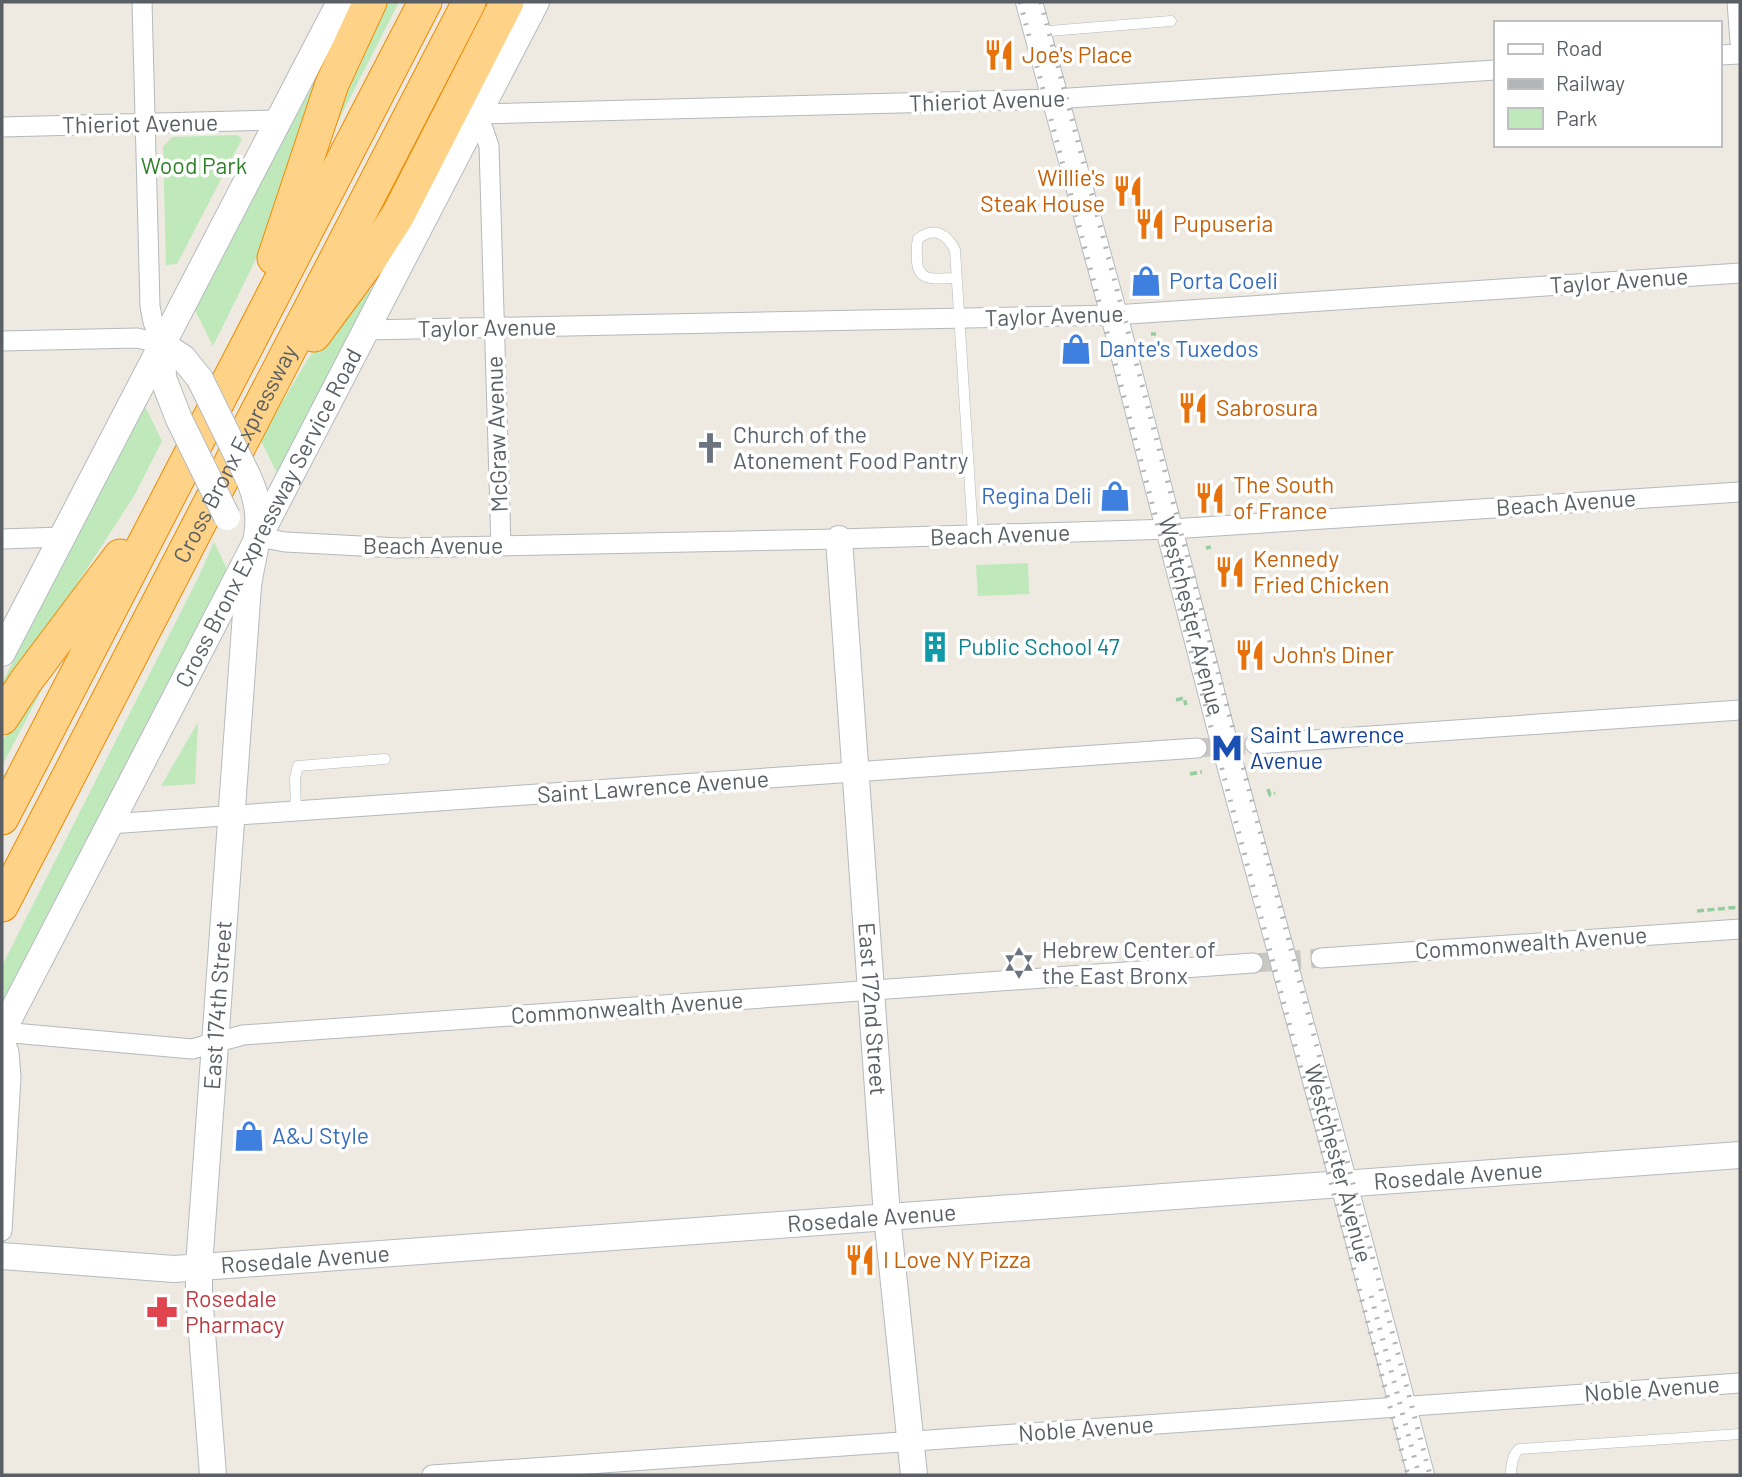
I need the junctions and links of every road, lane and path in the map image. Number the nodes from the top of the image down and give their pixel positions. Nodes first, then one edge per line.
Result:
1 (142, 2) edge
2 (340, 2) edge
3 (370, 2) edge
4 (425, 2) edge
5 (469, 2) edge
6 (506, 2) edge
7 (536, 2) edge
8 (1029, 2) edge
9 (1737, 2) edge
10 (1171, 21) dead end
11 (1037, 32) junction
12 (1740, 42) edge
13 (1740, 54) edge
14 (1721, 55) edge
15 (1494, 70) edge
16 (1054, 99) junction
17 (478, 114) junction
18 (278, 120) junction
19 (145, 124) junction
20 (2, 127) edge
21 (1740, 272) edge
22 (956, 278) junction
23 (1114, 315) junction
24 (960, 318) junction
25 (494, 327) junction
26 (366, 330) junction
27 (2, 341) edge
28 (162, 344) junction
29 (243, 354) junction
30 (254, 416) junction
31 (179, 478) junction
32 (1740, 492) edge
33 (1171, 530) junction
34 (973, 535) junction
35 (62, 537) junction
36 (259, 537) junction
37 (2, 539) edge
38 (839, 539) junction
39 (501, 546) junction
40 (2, 653) edge
41 (1176, 700) dead end
42 (1186, 705) dead end
43 (1740, 710) edge
44 (2, 718) edge
45 (1255, 744) tunnel mouth
46 (1197, 748) tunnel mouth
47 (385, 759) dead end
48 (1202, 772) dead end
49 (855, 773) junction
50 (1190, 774) dead end
51 (1268, 789) dead end
52 (1275, 793) dead end
53 (296, 812) junction
54 (231, 817) junction
55 (2, 818) edge
56 (110, 824) junction
57 (2, 905) edge
58 (1740, 929) edge
59 (1321, 958) tunnel mouth
60 (1253, 963) tunnel mouth
61 (871, 990) junction
62 (2, 1032) edge
63 (215, 1043) junction
64 (1740, 1155) edge
65 (1344, 1184) junction
66 (887, 1216) junction
67 (2, 1231) edge
68 (2, 1256) edge
69 (199, 1266) junction
70 (1740, 1383) edge
71 (1403, 1407) junction
72 (1740, 1434) edge
73 (912, 1441) junction
74 (213, 1475) edge
75 (432, 1475) edge
76 (914, 1475) edge
77 (1421, 1475) edge
78 (1511, 1475) edge

1 - 19 street
2 - 18 main road
3 - 29 highway
4 - 29 highway, Cross Bronx Expressway
5 - 30 highway, Cross Bronx Expressway
6 - 30 highway
7 - 17 main road, Cross Bronx Expressway Service Road
8 - 11 main road, Westchester Avenue
9 - 12 street
10 - 11 lane
11 - 16 main road, Westchester Avenue
13 - 14 street
15 - 16 street, Thieriot Avenue
16 - 17 street, Thieriot Avenue
16 - 23 main road, Westchester Avenue
17 - 25 street, McGraw Avenue
17 - 26 main road, Cross Bronx Expressway Service Road
18 - 19 street, Thieriot Avenue
18 - 28 main road
19 - 20 street, Thieriot Avenue
19 - 28 street
21 - 23 street, Taylor Avenue
22 - 22 lane
22 - 24 lane
23 - 24 street, Taylor Avenue
23 - 33 main road, Westchester Avenue
24 - 25 street, Taylor Avenue
24 - 34 lane
25 - 26 street, Taylor Avenue
25 - 39 street, McGraw Avenue
26 - 36 main road, Cross Bronx Expressway Service Road
27 - 28 street
28 - 35 main road
28 - 36 main road, East 174th Street, bridge
28 - 36 main road, bridge
29 - 31 highway, Cross Bronx Expressway
30 - 57 highway, Cross Bronx Expressway
31 - 44 highway
31 - 55 highway, Cross Bronx Expressway
32 - 33 street, Beach Avenue
33 - 34 street, Beach Avenue
33 - 65 main road, Westchester Avenue
34 - 38 street, Beach Avenue
35 - 37 street
35 - 40 main road
36 - 39 street, Beach Avenue
36 - 54 main road, East 174th Street
36 - 56 main road, Cross Bronx Expressway Service Road
38 - 39 street, Beach Avenue
38 - 49 main road, East 172nd Street
41 - 42 path
43 - 45 street
46 - 49 street, Saint Lawrence Avenue
47 - 53 lane
48 - 50 path
49 - 53 street, Saint Lawrence Avenue
49 - 61 main road, East 172nd Street
51 - 52 path
53 - 54 street, Saint Lawrence Avenue
54 - 56 street, Saint Lawrence Avenue
54 - 63 main road, East 174th Street
56 - 62 main road, Cross Bronx Expressway Service Road
58 - 59 street, Commonwealth Avenue
60 - 61 street, Commonwealth Avenue
61 - 63 street, Commonwealth Avenue
61 - 66 main road, East 172nd Street
62 - 63 street, Commonwealth Avenue
62 - 67 street
63 - 69 main road, East 174th Street
64 - 65 main road, Rosedale Avenue
65 - 66 main road, Rosedale Avenue
65 - 71 main road, Westchester Avenue
66 - 69 main road, Rosedale Avenue
66 - 73 main road, East 172nd Street
68 - 69 main road, Rosedale Avenue
69 - 74 main road, East 174th Street
70 - 71 street, Noble Avenue
71 - 73 street, Noble Avenue
71 - 77 main road, Westchester Avenue
72 - 78 lane
73 - 75 street, Noble Avenue
73 - 76 main road, East 172nd Street

